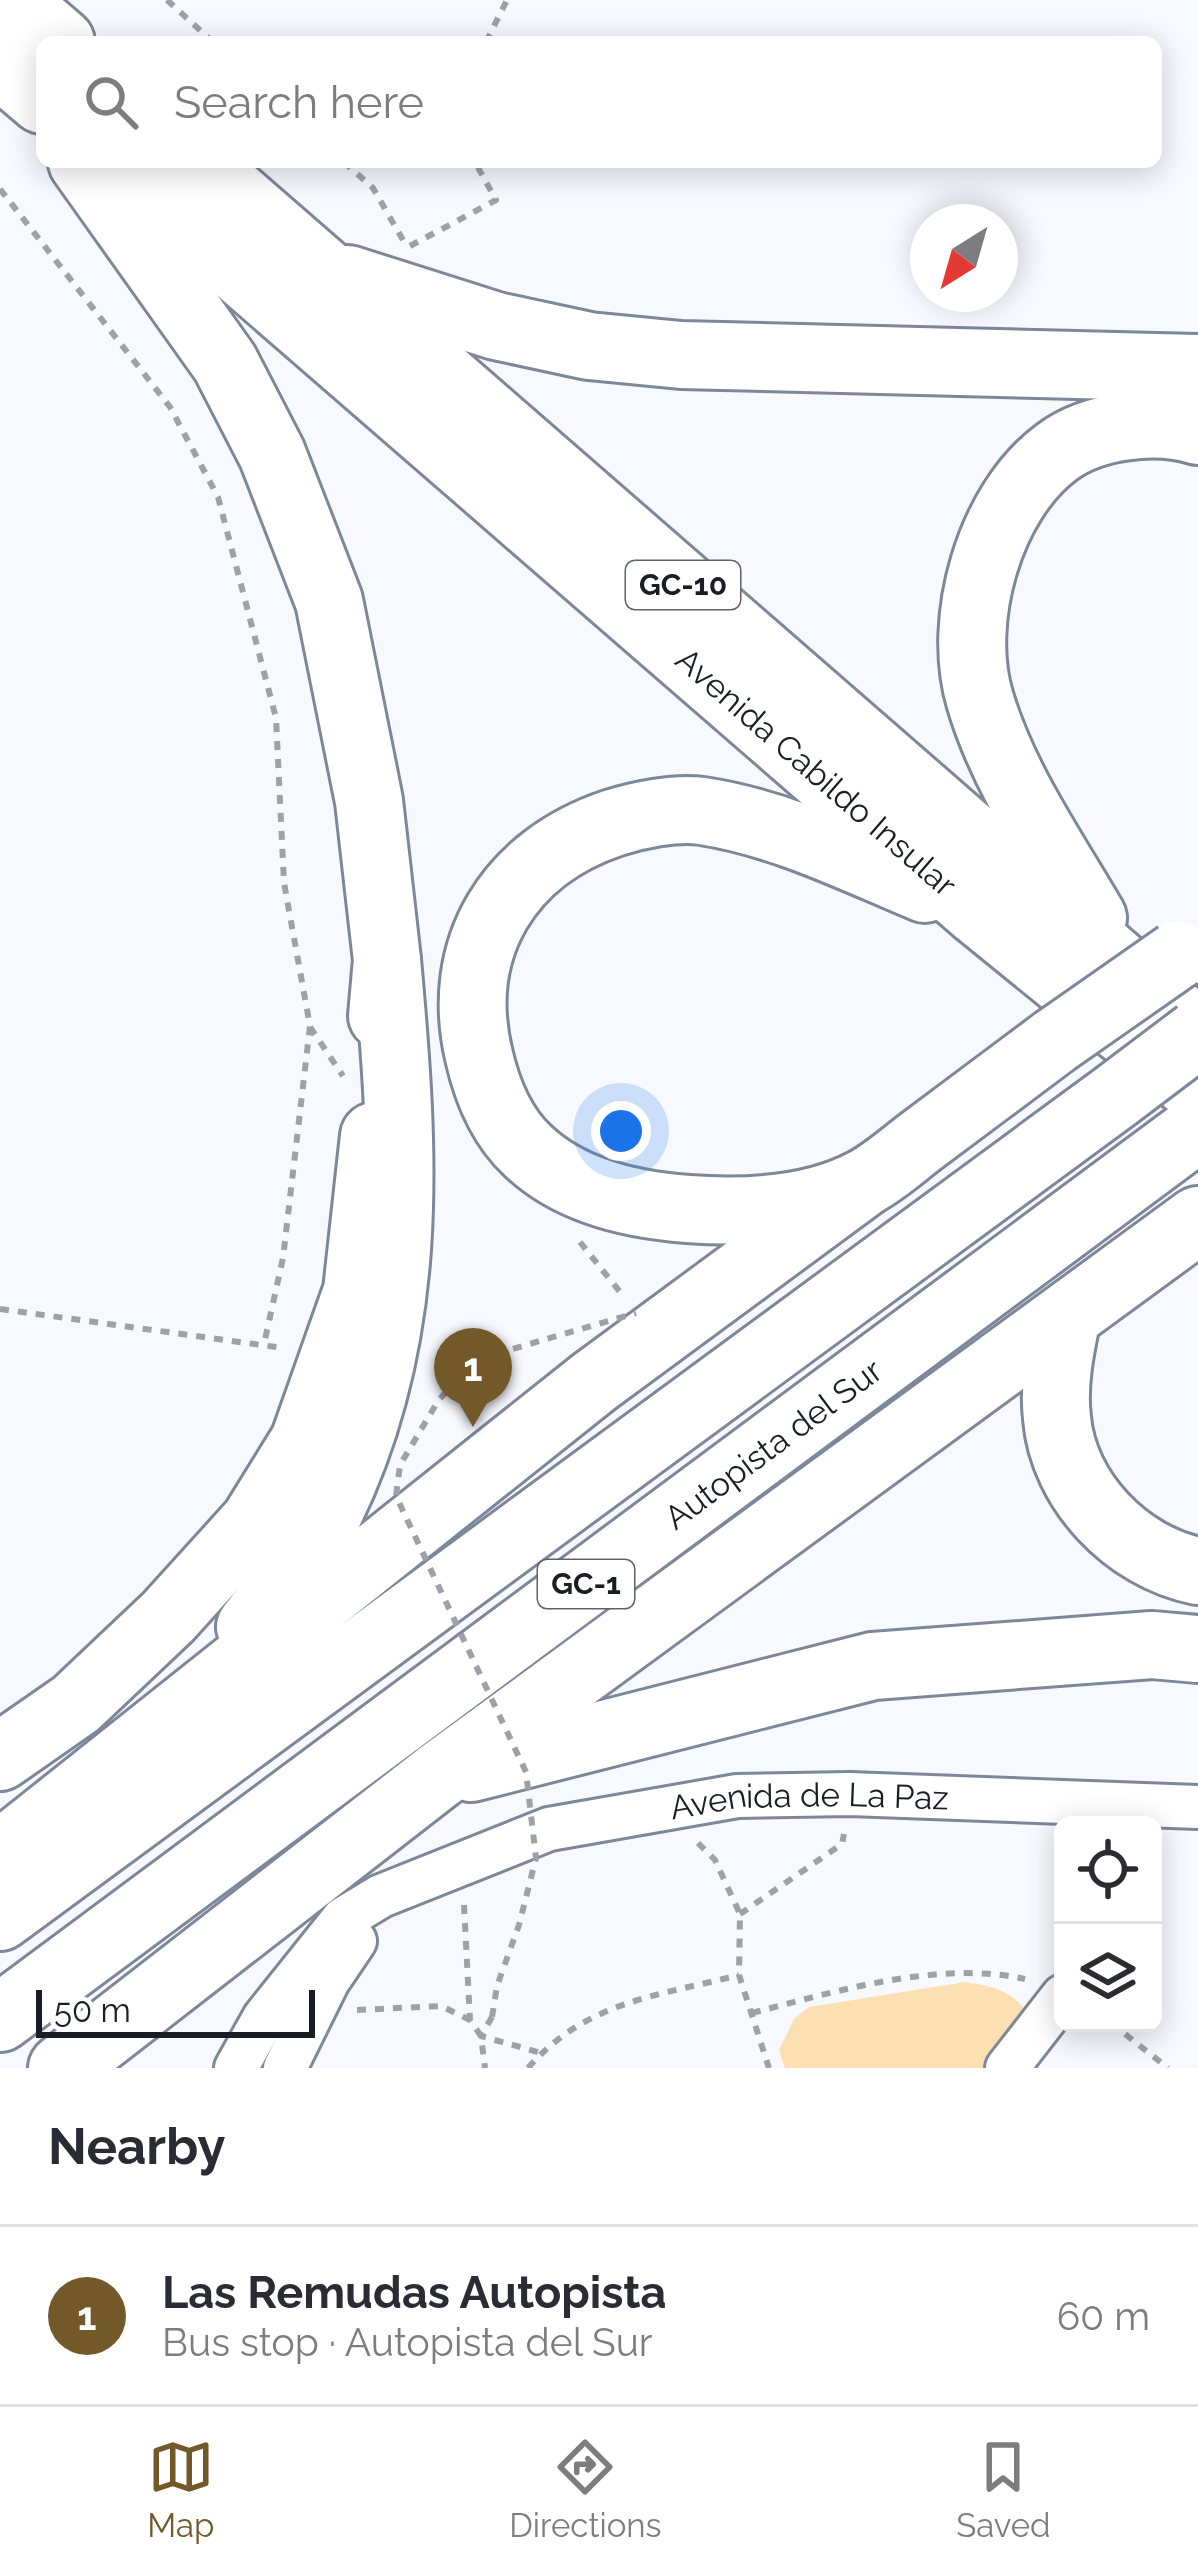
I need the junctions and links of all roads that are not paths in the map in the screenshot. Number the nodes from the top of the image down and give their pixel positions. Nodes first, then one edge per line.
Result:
1 (12, 0) edge
2 (34, 80) edge
3 (86, 168) edge
4 (120, 168) edge
5 (205, 168) edge
6 (325, 272) junction
7 (1198, 368) edge
8 (1198, 431) edge
9 (978, 912) junction
10 (386, 960) junction
11 (1188, 994) edge
12 (1189, 1122) edge
13 (864, 1183) junction
14 (1198, 1220) edge
15 (1067, 1317) junction
16 (1198, 1571) edge
17 (1198, 1649) edge
18 (0, 1757) edge
19 (439, 1776) junction
20 (1198, 1807) edge
21 (0, 1852) edge
22 (451, 1867) junction
23 (0, 1917) edge
24 (1054, 1990) edge
25 (0, 2018) edge
26 (62, 2068) edge
27 (236, 2068) edge
28 (284, 2068) edge
29 (1007, 2068) edge

1 - 2 main road
3 - 10 main road
4 - 9 main road, Avenida Cabildo Insular / GC-10
5 - 6 main road, Avenida Cabildo Insular / GC-10
6 - 7 main road
6 - 11 main road, Avenida Cabildo Insular / GC-10
8 - 11 main road
9 - 12 main road, Avenida Cabildo Insular / GC-10
9 - 13 main road
10 - 18 main road
10 - 21 main road
11 - 13 main road, bridge
11 - 23 main road, GC-1, bridge
12 - 25 main road, Autopista del Sur / GC-1
13 - 21 main road
14 - 15 main road
15 - 16 main road
15 - 19 main road
17 - 19 main road
19 - 26 main road
20 - 22 street, Avenida de La Paz
22 - 27 street, Avenida de La Paz
22 - 28 street, Avenida de La Paz
24 - 29 street

